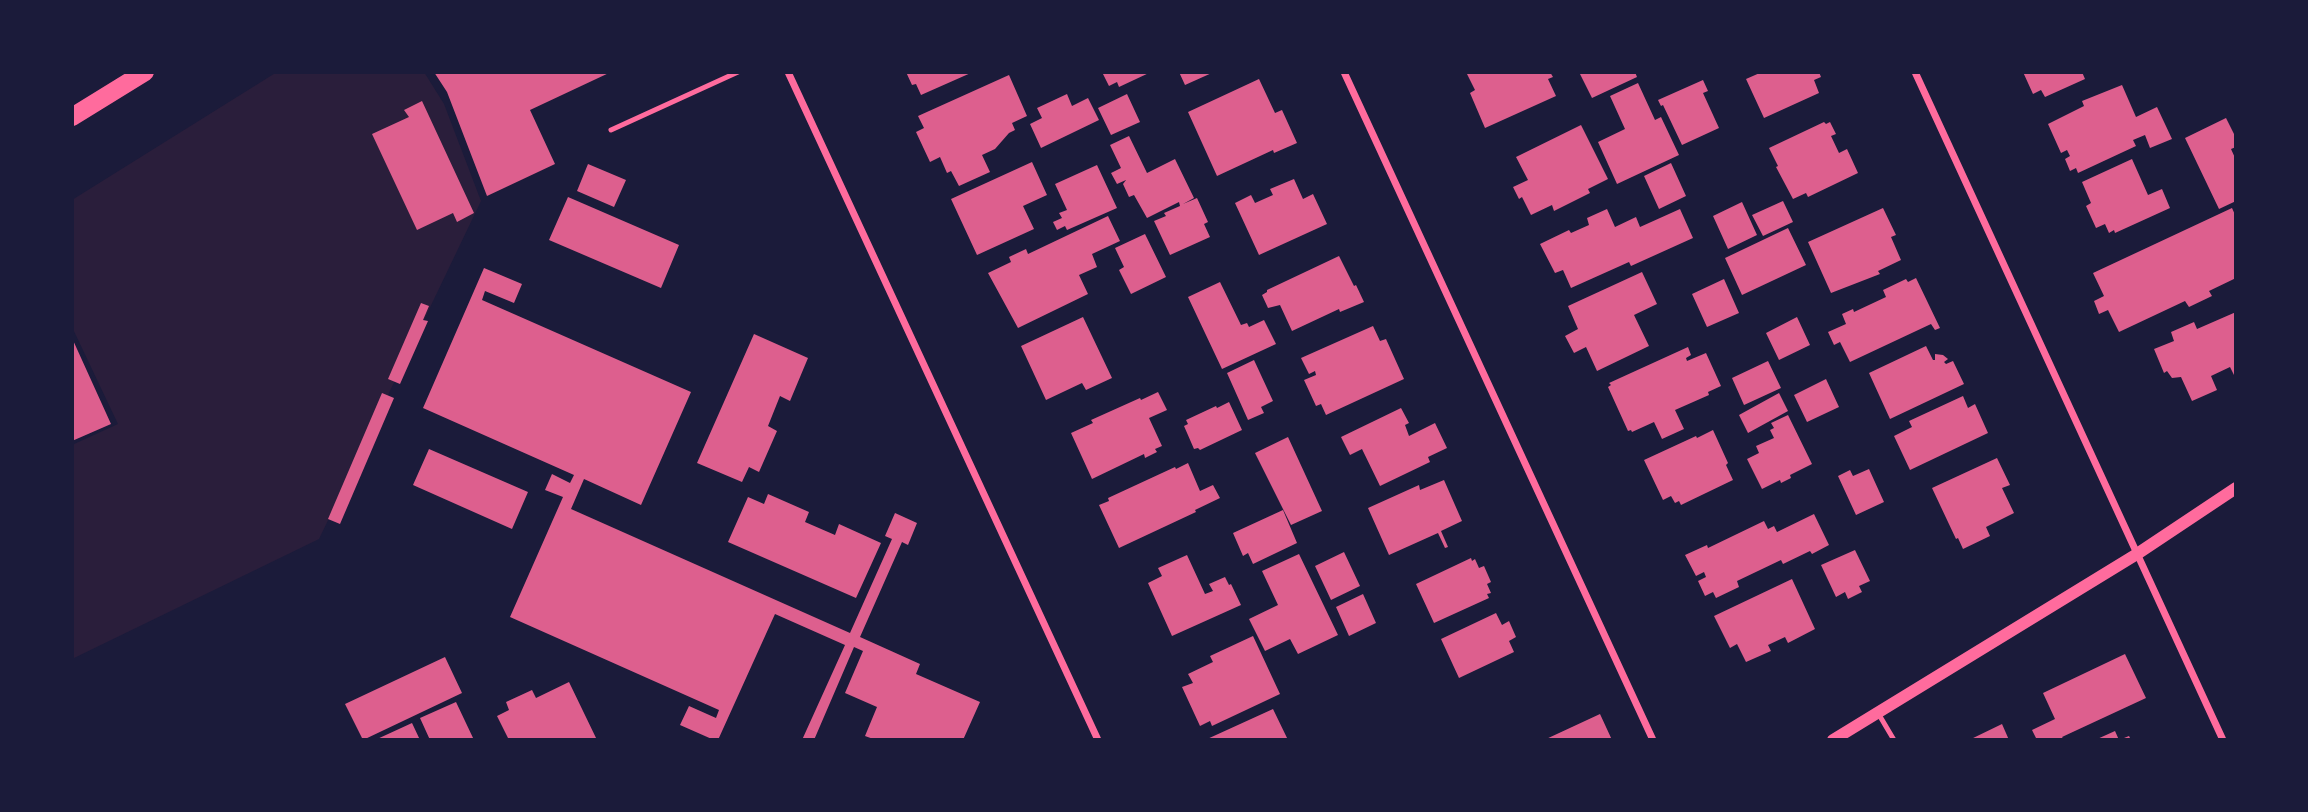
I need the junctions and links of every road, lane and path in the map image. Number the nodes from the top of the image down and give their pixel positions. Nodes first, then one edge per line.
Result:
1 (145, 72) edge
2 (738, 72) edge
3 (788, 72) edge
4 (1344, 72) edge
5 (1915, 72) edge
6 (72, 117) edge
7 (611, 130) dead end
8 (2236, 488) edge
9 (2137, 554) junction
10 (1878, 713) junction
11 (1098, 740) edge
12 (1653, 740) edge
13 (1833, 740) edge
14 (1894, 740) edge
15 (2222, 740) edge

1 - 6 main road
2 - 7 lane
3 - 11 street
4 - 12 street
5 - 9 street
8 - 9 street
9 - 10 street
9 - 15 street
10 - 13 street
10 - 14 lane

